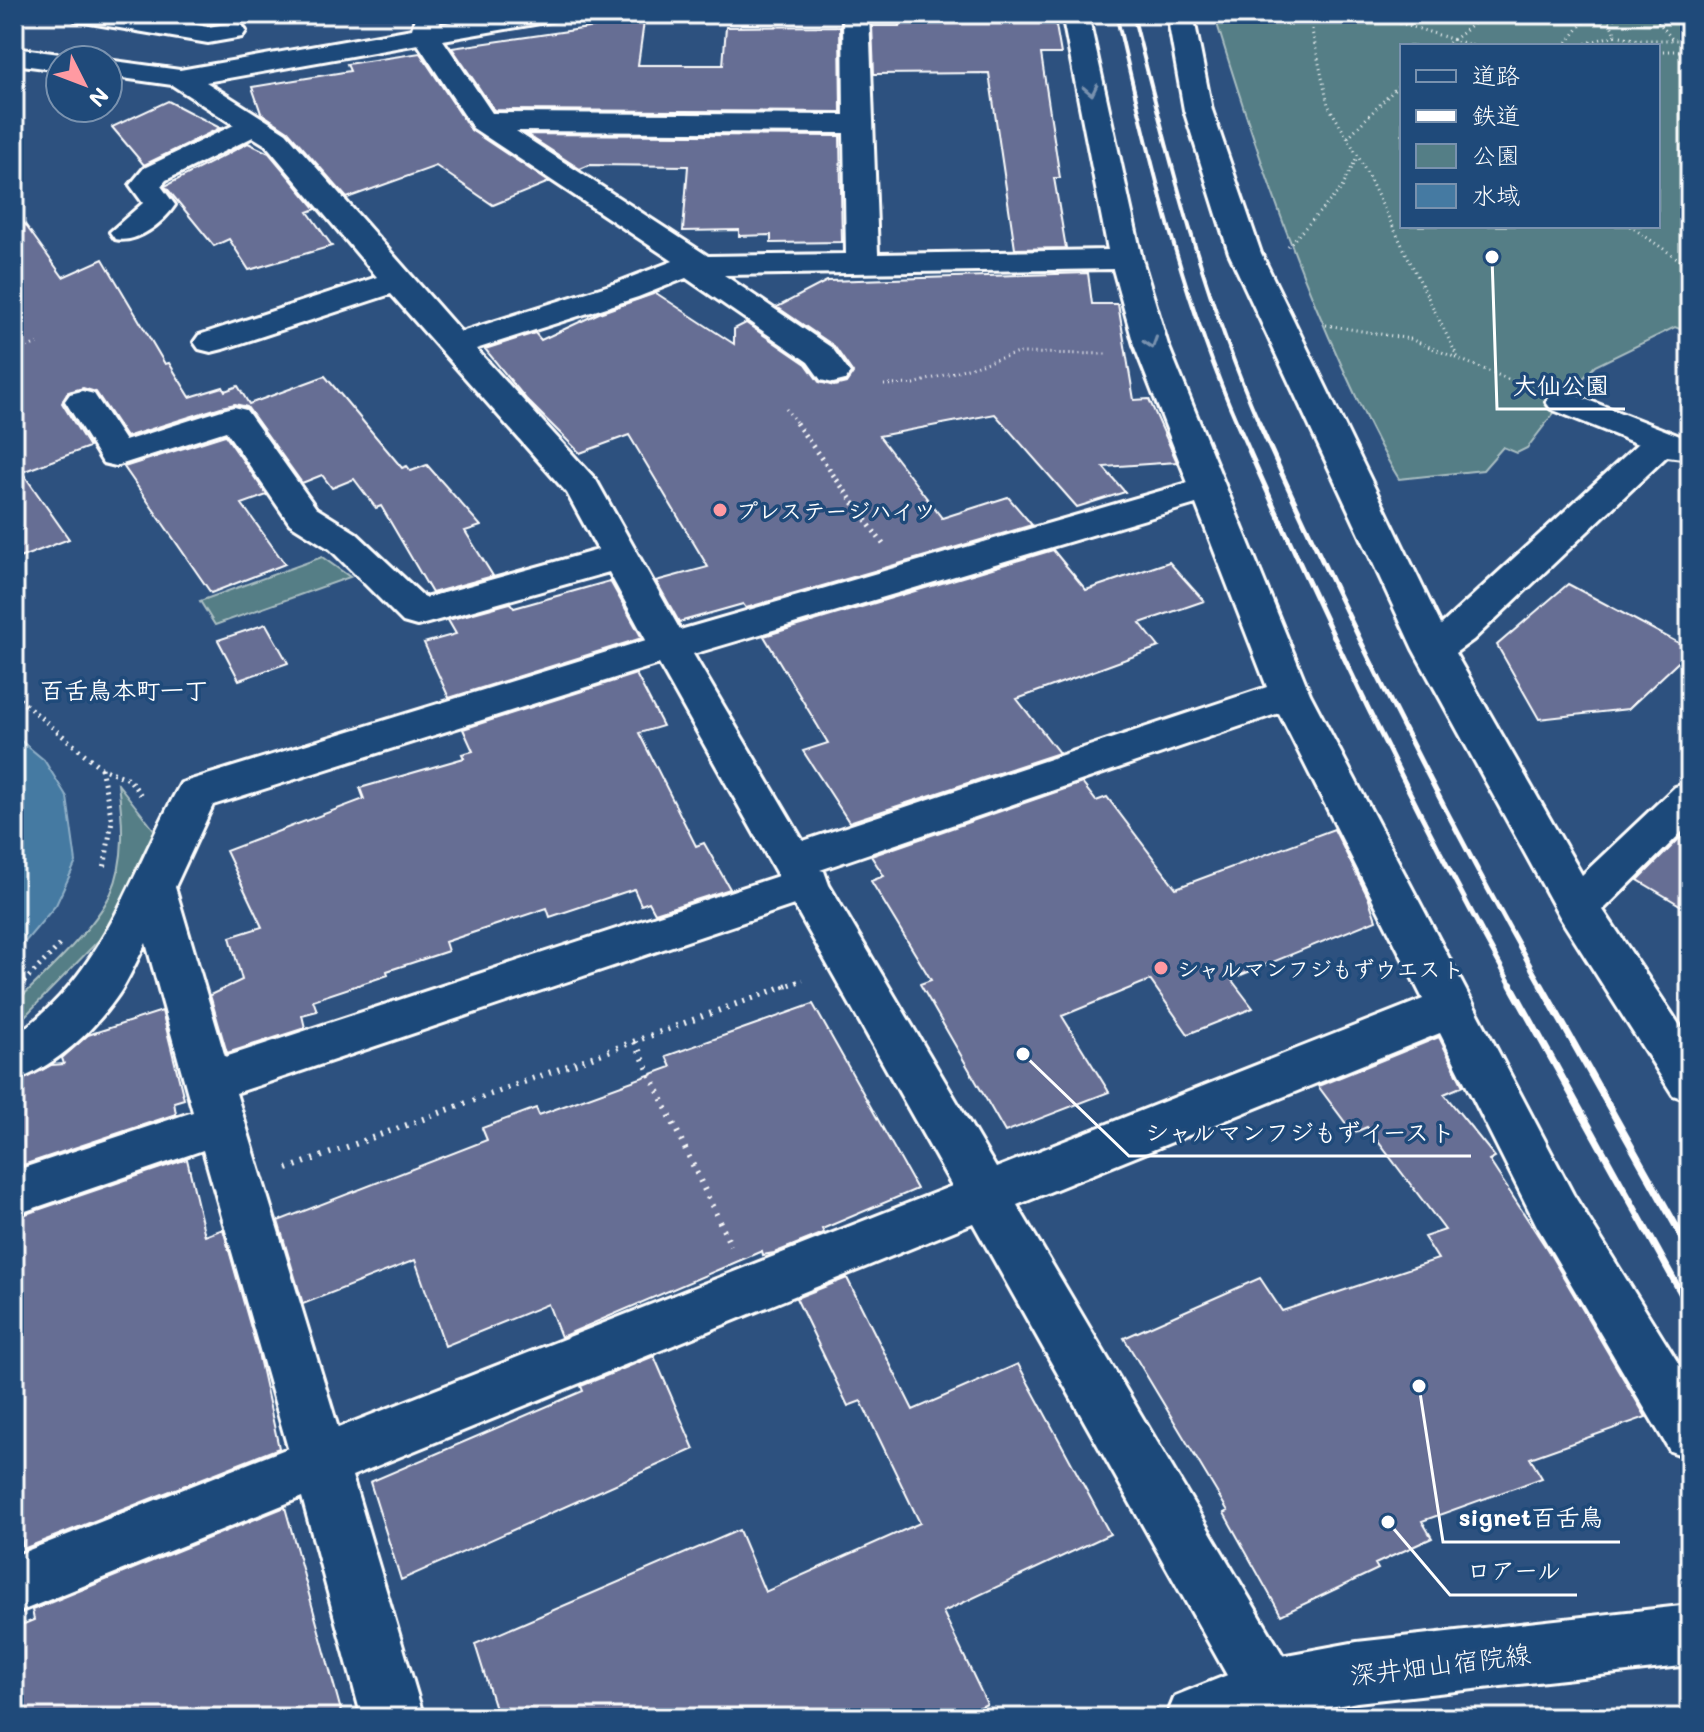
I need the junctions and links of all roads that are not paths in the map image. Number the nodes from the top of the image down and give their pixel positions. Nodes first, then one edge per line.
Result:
1 (84, 14) edge
2 (546, 14) edge
3 (856, 14) edge
4 (1075, 14) edge
5 (1180, 14) edge
6 (243, 22) edge
7 (427, 24) edge
8 (333, 50) junction
9 (14, 56) edge
10 (44, 60) edge
11 (124, 72) edge
12 (180, 78) junction
13 (44, 79) edge
14 (14, 81) edge
15 (483, 122) junction
16 (859, 124) junction
17 (256, 125) junction
18 (126, 232) dead end
19 (1126, 259) junction
20 (862, 263) junction
21 (695, 266) junction
22 (397, 281) junction
23 (211, 342) dead end
24 (453, 345) junction
25 (833, 373) dead end
26 (82, 401) dead end
27 (1563, 402) road end
28 (1676, 447) edge
29 (1208, 489) junction
30 (622, 556) junction
31 (669, 647) junction
32 (1433, 649) junction
33 (1290, 694) junction
34 (1690, 798) edge
35 (802, 872) junction
36 (153, 887) junction
37 (1577, 907) junction
38 (1452, 1008) junction
39 (14, 1061) edge
40 (1690, 1081) edge
41 (213, 1103) junction
42 (14, 1193) edge
43 (987, 1195) junction
44 (1690, 1432) edge
45 (323, 1464) junction
46 (14, 1585) edge
47 (1690, 1635) edge
48 (1278, 1703) edge
49 (393, 1718) edge
50 (1197, 1718) edge

1 - 6 street
2 - 7 street
3 - 16 street
4 -> 19 street
5 - 32 street
6 - 8 street
7 - 8 street
7 - 15 street
8 - 12 street
9 - 10 street
11 - 12 street
12 - 17 street
13 - 14 street
15 - 16 street
15 - 21 street
16 - 20 street
17 - 18 street
17 - 22 street
19 - 20 street
19 -> 29 street
20 - 21 street
21 - 24 street
21 - 25 street
22 - 23 street
22 - 24 street
24 - 30 street
26 - 30 street
27 - 28 street
28 - 32 street
29 - 31 street
29 - 33 street
30 - 31 street
31 - 35 street
31 - 36 street
32 - 37 street
33 - 35 street
33 - 38 street
34 - 37 street
35 - 41 street
35 - 43 street
36 - 39 street
36 - 41 street
37 - 40 street
38 - 43 street
38 - 44 street
41 - 42 street
41 - 45 street
43 - 45 street
43 - 48 street
45 - 46 street
45 - 49 street
47 - 48 street, 深井畑山宿院線
48 - 50 street, 深井畑山宿院線

